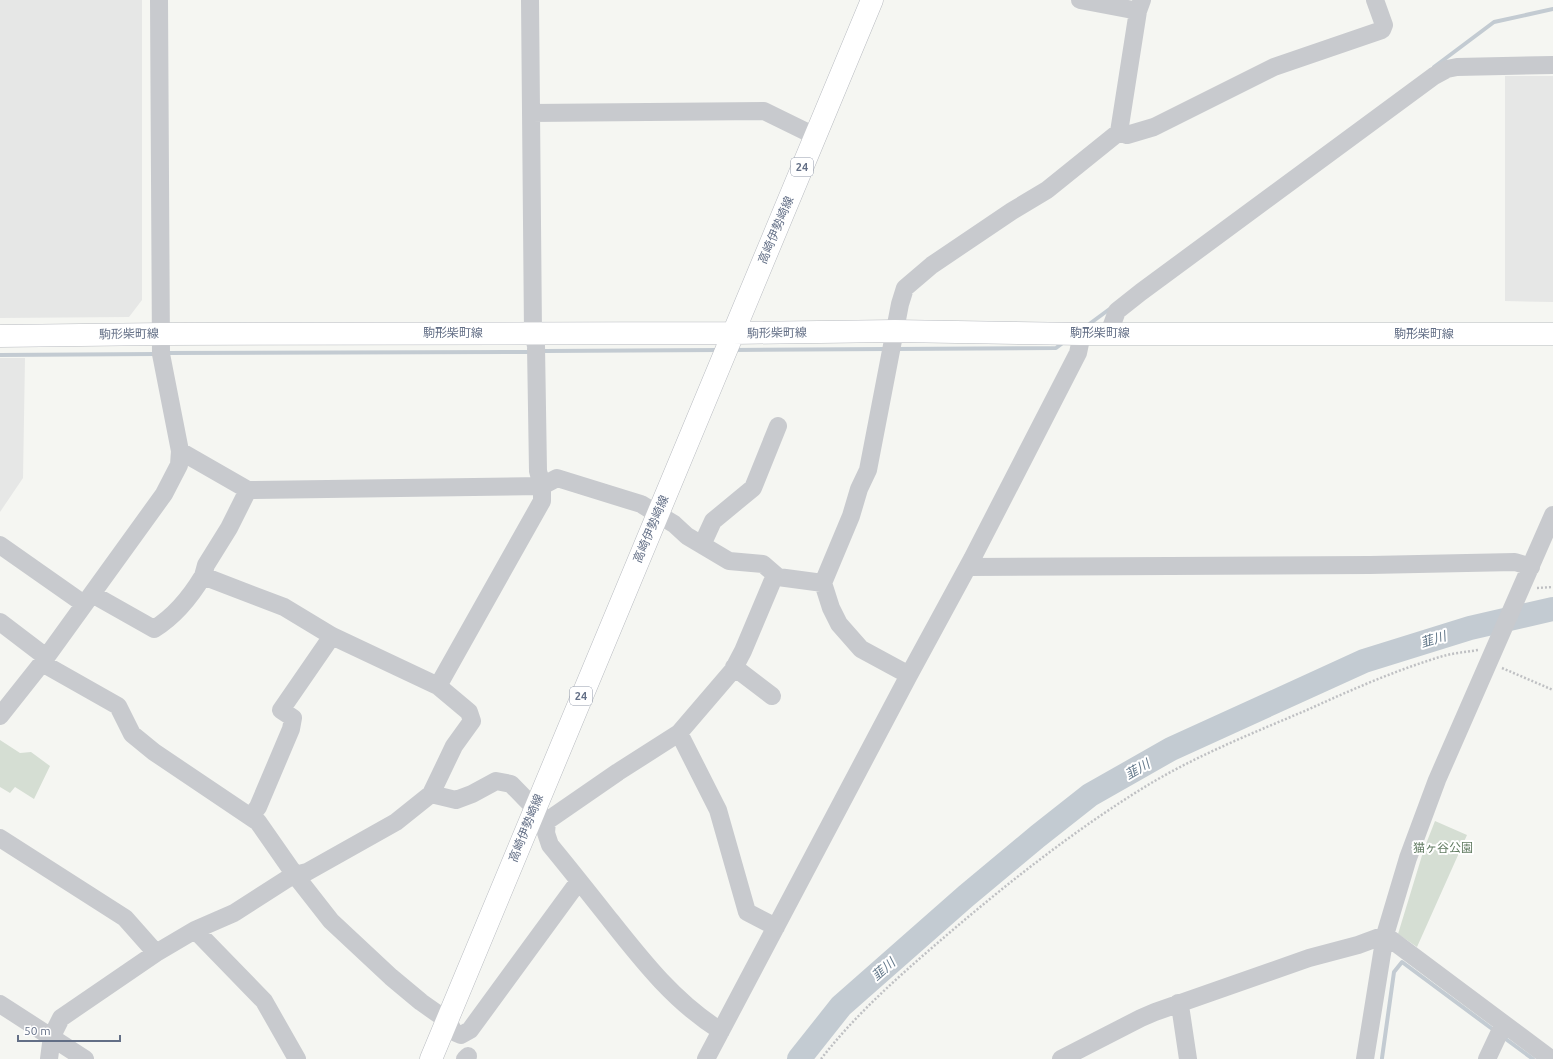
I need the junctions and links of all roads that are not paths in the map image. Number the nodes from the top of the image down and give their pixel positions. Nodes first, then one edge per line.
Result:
1 (159, 0) edge
2 (530, 0) edge
3 (872, 0) edge
4 (1080, 0) edge
5 (1375, 0) edge
6 (1140, 5) edge
7 (1553, 66) edge
8 (531, 113) junction
9 (1119, 132) junction
10 (815, 136) junction
11 (895, 331) junction
12 (533, 333) junction
13 (733, 333) junction
14 (1109, 333) junction
15 (162, 334) junction
16 (1082, 334) junction
17 (1553, 334) edge
18 (0, 336) edge
19 (778, 426) dead end
20 (180, 451) junction
21 (542, 486) junction
22 (248, 490) junction
23 (657, 514) junction
24 (1553, 515) edge
25 (0, 545) edge
26 (702, 545) junction
27 (968, 567) junction
28 (1531, 567) junction
29 (775, 575) junction
30 (202, 576) junction
31 (823, 583) junction
32 (88, 599) junction
33 (0, 622) edge
34 (332, 636) junction
35 (44, 660) junction
36 (734, 667) junction
37 (909, 675) junction
38 (438, 686) junction
39 (772, 696) dead end
40 (0, 716) edge
41 (679, 733) junction
42 (431, 794) junction
43 (541, 814) junction
44 (251, 816) junction
45 (0, 838) edge
46 (295, 875) junction
47 (579, 881) junction
48 (776, 927) junction
49 (195, 930) junction
50 (1385, 935) junction
51 (156, 953) junction
52 (1178, 1003) junction
53 (0, 1004) edge
54 (448, 1021) junction
55 (1504, 1025) junction
56 (721, 1031) junction
57 (52, 1036) junction
58 (1361, 1058) edge
59 (49, 1059) edge
60 (86, 1059) edge
61 (297, 1059) edge
62 (431, 1059) edge
63 (706, 1059) edge
64 (1062, 1059) edge
65 (1188, 1059) edge
66 (1487, 1059) edge
67 (1551, 1059) edge

1 - 15 street
2 - 8 street
3 - 10 main road, 高崎伊勢崎線 / 24
4 - 6 street
5 - 9 street
6 - 9 street
7 - 14 street
8 - 10 street
8 - 12 street
9 - 11 street
10 - 13 main road, 高崎伊勢崎線 / 24
11 - 13 main road, 駒形柴町線
11 - 16 main road, 駒形柴町線
11 - 31 street
12 - 13 main road, 駒形柴町線
12 - 15 main road, 駒形柴町線
12 - 21 street
13 - 23 main road, 高崎伊勢崎線 / 24
14 - 16 main road, 駒形柴町線
14 - 17 main road, 駒形柴町線
15 - 18 main road, 駒形柴町線
15 - 20 street
16 - 27 street
19 - 26 street
20 - 22 street
20 - 32 street
21 - 22 street
21 - 23 street
21 - 38 street
22 - 30 street
23 - 26 street
23 - 43 main road, 高崎伊勢崎線 / 24
24 - 28 street
25 - 32 street
26 - 29 street
27 - 28 street
27 - 37 street
28 - 50 street
29 - 31 street
29 - 36 street
30 - 32 street
30 - 34 street
31 - 37 street
32 - 35 street
33 - 35 street
34 - 38 street
34 - 44 street
35 - 40 street
35 - 44 street
36 - 39 street
36 - 41 street
37 - 48 street
38 - 42 street
41 - 43 street
41 - 48 street
42 - 43 street
42 - 46 street
43 - 47 street
43 - 54 main road, 高崎伊勢崎線 / 24
44 - 46 street
45 - 51 street
46 - 49 street
46 - 54 street
47 - 54 street
47 - 56 street
48 - 56 street
49 - 51 street
49 - 61 street
50 - 52 street
50 - 55 street
50 - 58 street
51 - 57 street
52 - 64 street
52 - 65 street
53 - 57 street
54 - 62 main road, 高崎伊勢崎線 / 24
55 - 66 street
55 - 67 street
56 - 63 street
57 - 59 street
57 - 60 street

